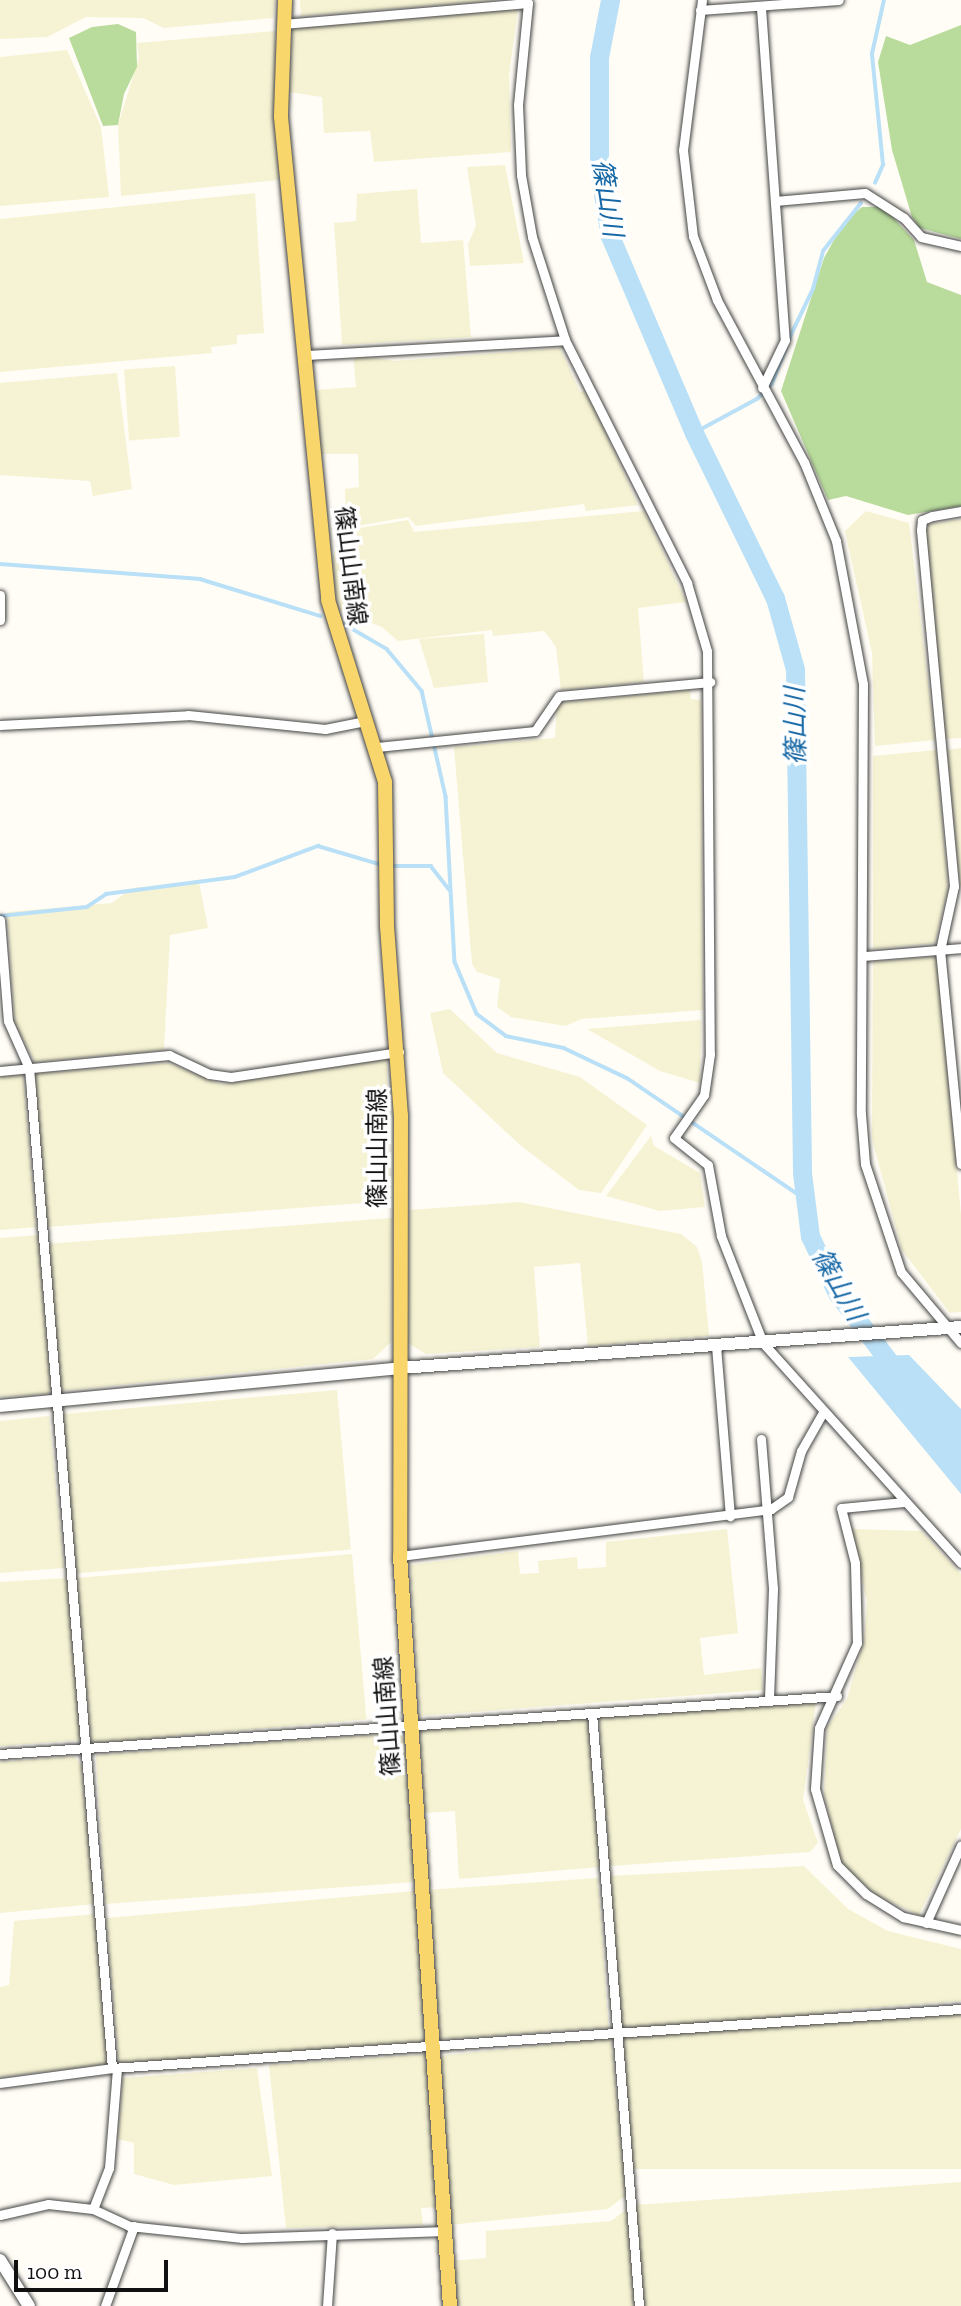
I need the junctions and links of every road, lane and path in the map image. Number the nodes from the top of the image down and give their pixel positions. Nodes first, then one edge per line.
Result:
1 (285, 0) edge
2 (827, 0) edge
3 (839, 0) edge
4 (528, 2) edge
5 (701, 5) edge
6 (761, 8) junction
7 (283, 24) junction
8 (775, 201) junction
9 (961, 246) edge
10 (565, 340) junction
11 (307, 355) junction
12 (762, 388) junction
13 (961, 511) edge
14 (0, 596) edge
15 (0, 620) edge
16 (710, 682) junction
17 (365, 721) junction
18 (0, 725) edge
19 (377, 747) junction
20 (0, 920) edge
21 (961, 948) edge
22 (940, 950) junction
23 (864, 956) junction
24 (399, 1052) junction
25 (29, 1069) junction
26 (0, 1071) edge
27 (961, 1164) edge
28 (950, 1327) edge
29 (768, 1343) junction
30 (961, 1343) edge
31 (716, 1346) junction
32 (400, 1368) junction
33 (54, 1402) junction
34 (0, 1406) edge
35 (822, 1414) junction
36 (761, 1439) dead end
37 (904, 1502) junction
38 (763, 1510) junction
39 (730, 1517) junction
40 (400, 1556) junction
41 (961, 1563) edge
42 (837, 1696) junction
43 (769, 1699) junction
44 (592, 1713) junction
45 (411, 1724) junction
46 (85, 1749) junction
47 (0, 1754) edge
48 (961, 1845) edge
49 (926, 1923) junction
50 (961, 1930) edge
51 (961, 2009) edge
52 (617, 2032) junction
53 (432, 2045) junction
54 (114, 2068) junction
55 (0, 2083) edge
56 (93, 2209) junction
57 (0, 2215) edge
58 (134, 2226) junction
59 (446, 2231) junction
60 (332, 2233) junction
61 (0, 2260) edge
62 (29, 2306) edge
63 (105, 2306) edge
64 (327, 2306) edge
65 (450, 2306) edge
66 (639, 2306) edge

1 - 7 main road, 篠山山南線
2 - 3 street
2 - 6 street
4 - 7 street
4 - 10 street
5 - 6 street
5 - 12 street
6 - 8 street
7 - 11 main road, 篠山山南線
8 - 9 street
8 - 12 street
10 - 11 street
10 - 16 street
11 - 17 main road, 篠山山南線
12 - 23 street
13 - 22 street
14 - 15 street
16 - 19 street
16 - 29 street
17 - 18 street
17 - 19 main road, 篠山山南線
19 - 24 main road, 篠山山南線
20 - 25 street
21 - 22 street
22 - 23 street
22 - 27 street
23 - 28 street
24 - 25 street
24 - 32 main road, 篠山山南線
25 - 26 street
25 - 33 street
28 - 29 street
28 - 30 street
29 - 31 street
29 - 35 street
31 - 32 street
31 - 39 street
32 - 33 street
32 - 40 main road, 篠山山南線
33 - 34 street
33 - 46 street
35 - 37 street
35 - 38 street
36 - 38 street
37 - 41 street
37 - 42 street
38 - 39 street
38 - 43 street
39 - 40 street
40 - 45 main road, 篠山山南線
42 - 43 street
42 - 49 street
43 - 44 street
44 - 45 street
44 - 52 street
45 - 46 street
45 - 53 main road, 篠山山南線
46 - 47 street
46 - 54 street
48 - 49 street
49 - 50 street
51 - 52 street
52 - 53 street
52 - 66 street
53 - 54 street
53 - 59 main road, 篠山山南線
54 - 55 street
54 - 56 street
56 - 57 street
56 - 58 street
58 - 60 street
58 - 63 street
59 - 60 street
59 - 65 main road, 篠山山南線
60 - 64 street
61 - 62 street

